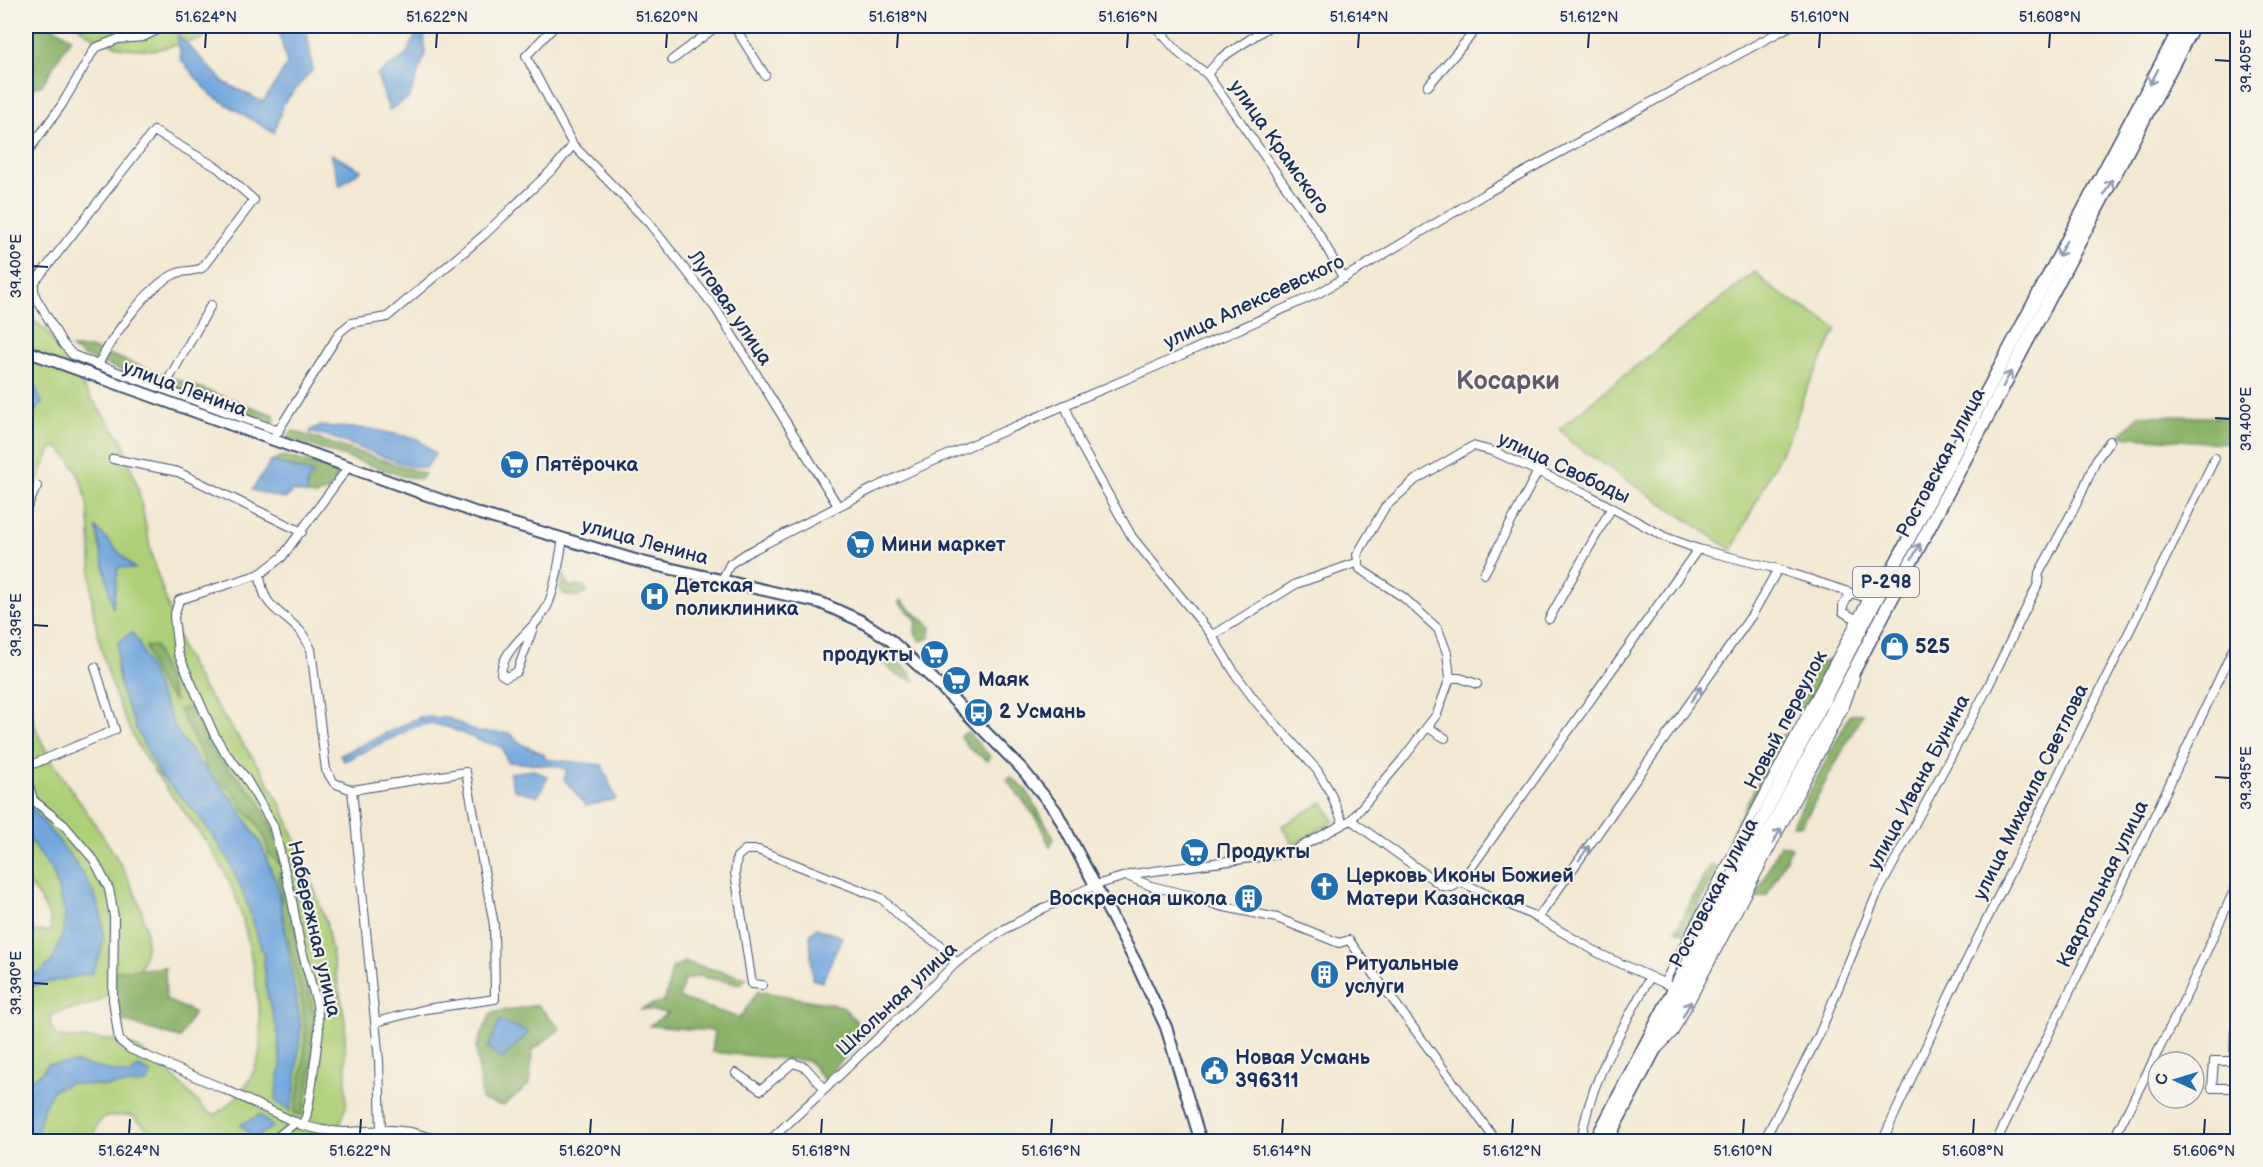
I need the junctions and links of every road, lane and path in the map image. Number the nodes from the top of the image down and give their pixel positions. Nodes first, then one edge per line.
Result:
1 (165, 26) edge
2 (555, 26) edge
3 (717, 26) edge
4 (734, 26) edge
5 (1155, 26) edge
6 (1270, 26) edge
7 (1479, 26) edge
8 (1790, 26) edge
9 (2181, 26) edge
10 (2193, 26) edge
11 (672, 60) dead end
12 (1207, 74) junction
13 (765, 75) dead end
14 (1428, 87) dead end
15 (573, 145) junction
16 (26, 154) edge
17 (26, 246) edge
18 (1344, 279) junction
19 (34, 283) junction
20 (26, 286) edge
21 (35, 296) junction
22 (211, 305) dead end
23 (26, 351) edge
24 (98, 366) junction
25 (163, 389) junction
26 (1065, 405) junction
27 (276, 435) junction
28 (2110, 441) dead end
29 (2215, 458) dead end
30 (113, 459) dead end
31 (349, 466) junction
32 (1538, 471) junction
33 (37, 486) dead end
34 (838, 506) junction
35 (1612, 507) junction
36 (26, 509) edge
37 (302, 532) junction
38 (563, 538) junction
39 (1698, 549) junction
40 (1359, 562) junction
41 (1778, 569) junction
42 (260, 574) junction
43 (1484, 574) dead end
44 (722, 580) junction
45 (1850, 593) junction
46 (1877, 602) junction
47 (1549, 619) dead end
48 (1858, 620) junction
49 (533, 628) junction
50 (1212, 636) junction
51 (2238, 639) edge
52 (95, 667) dead end
53 (1450, 678) junction
54 (1477, 684) dead end
55 (1427, 727) junction
56 (1445, 738) dead end
57 (26, 767) edge
58 (26, 774) edge
59 (352, 790) junction
60 (1347, 821) junction
61 (1126, 876) junction
62 (1461, 882) junction
63 (2238, 882) edge
64 (1096, 885) junction
65 (1538, 918) junction
66 (956, 963) junction
67 (1650, 977) junction
68 (762, 985) dead end
69 (1670, 986) junction
70 (376, 1022) junction
71 (2238, 1029) edge
72 (736, 1073) dead end
73 (2238, 1088) edge
74 (825, 1089) junction
75 (298, 1123) junction
76 (381, 1130) junction
77 (271, 1142) edge
78 (448, 1142) edge
79 (768, 1142) edge
80 (1201, 1142) edge
81 (1497, 1142) edge
82 (1581, 1142) edge
83 (1594, 1142) edge
84 (1606, 1142) edge
85 (1763, 1142) edge
86 (1882, 1142) edge
87 (1996, 1142) edge
88 (2112, 1142) edge

1 - 16 street
2 - 15 street, Луговая улица
3 - 11 street
4 - 13 street
5 - 12 street
6 - 12 street, улица Крамского
7 - 14 street
8 - 18 street, улица Алексеевского
9 -> 46 highway, Ростовская улица / Р-298
46 -> 10 highway, Ростовская улица / Р-298
12 - 18 street, улица Крамского
15 - 27 street
15 - 34 street, Луговая улица
17 - 19 street
18 - 26 street, улица Алексеевского
19 - 21 street
19 - 24 street
20 - 21 street
21 - 24 street
22 - 25 street
23 - 27 main road, улица Ленина
24 - 25 street
25 - 27 street
26 - 34 street, улица Алексеевского
26 - 50 street
27 - 31 main road, улица Ленина
28 - 85 street, улица Ивана Бунина
29 - 86 street, улица Михаила Светлова
30 - 37 street
31 - 37 street, Набережная улица
31 - 38 main road, улица Ленина
32 - 35 street, улица Свободы
32 - 40 street, улица Свободы
32 - 43 street
33 - 36 street
34 - 44 street, улица Алексеевского
35 - 39 street, улица Свободы
35 - 47 street
37 - 42 street, Набережная улица
38 - 44 main road, улица Ленина
38 - 49 street
39 - 41 street, улица Свободы
39 - 62 street
40 - 50 street
40 - 53 street
41 - 45 street, улица Свободы
65 -> 41 street
42 - 59 street
42 - 75 street, Набережная улица
44 - 64 main road, улица Ленина
45 - 46 street, улица Свободы
45 - 48 street
46 - 48 street, Новый переулок
46 - 69 highway, Ростовская улица / Р-298
84 -> 46 highway, Ростовская улица / Р-298
48 - 69 street, Новый переулок
49 - 49 street
50 - 60 street
51 - 87 street, Квартальная улица
52 - 57 street
53 - 54 street
53 - 55 street
55 - 56 street
55 - 60 street
58 - 75 street
59 - 70 street
59 - 70 street
60 - 61 street
60 - 62 street
61 - 64 street
61 - 81 street
62 - 65 street
63 - 88 street
64 - 66 street, Школьная улица
64 - 80 main road, улица Ленина
65 - 67 street
66 - 68 street
66 - 74 street, Школьная улица
67 - 69 street
67 - 82 street, Ростовская улица
69 - 83 highway, Ростовская улица / Р-298
70 - 76 street
71 - 73 street
72 - 74 street
74 - 79 street, Школьная улица
75 - 76 street
75 - 77 street
76 - 78 street

